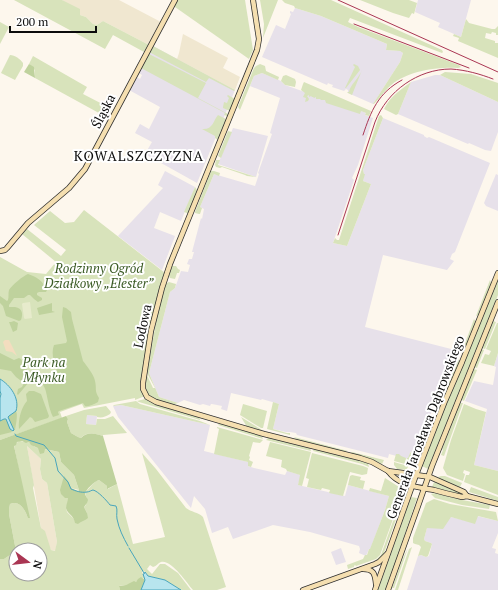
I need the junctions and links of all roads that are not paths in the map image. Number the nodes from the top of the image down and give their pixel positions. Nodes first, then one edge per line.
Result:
1 (175, 0) edge
2 (253, 0) edge
3 (0, 251) edge
4 (498, 274) edge
5 (498, 302) edge
6 (388, 471) junction
7 (416, 475) junction
8 (428, 477) junction
9 (412, 486) junction
10 (424, 488) junction
11 (467, 496) junction
12 (498, 504) edge
13 (388, 553) junction
14 (360, 570) junction
15 (375, 588) edge
16 (303, 590) edge
17 (388, 590) edge

1 - 3 street, Śląska
2 - 6 street, Lodowa
4 - 7 street, Generała Jarosława Dąbrowskiego
5 - 8 street, Generała Jarosława Dąbrowskiego
6 - 7 street, Lodowa
6 - 9 street, Lodowa
7 - 8 street, Lodowa
7 - 9 street, Generała Jarosława Dąbrowskiego
8 - 10 street, Generała Jarosława Dąbrowskiego
8 - 11 street, Lodowa
9 - 10 street, Lodowa
9 - 13 street, Generała Jarosława Dąbrowskiego
10 - 11 street, Lodowa
10 - 17 street, Generała Jarosława Dąbrowskiego
11 - 12 street, Lodowa
13 - 14 street
13 - 15 street, Generała Jarosława Dąbrowskiego
14 - 15 street
14 - 16 street

